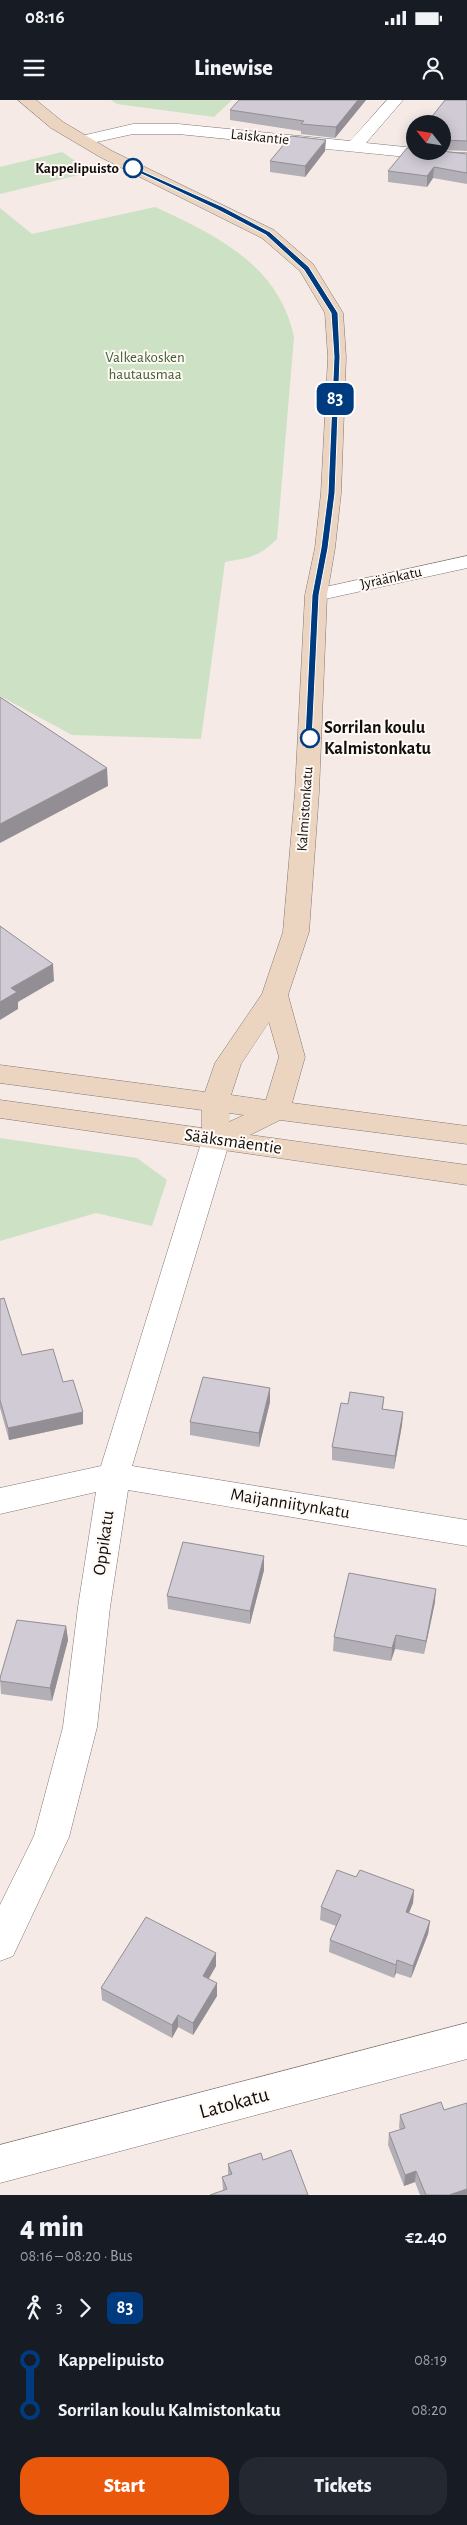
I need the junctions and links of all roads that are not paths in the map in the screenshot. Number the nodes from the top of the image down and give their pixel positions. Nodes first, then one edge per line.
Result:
1 (26, 100) edge
2 (396, 100) edge
3 (83, 140) junction
4 (354, 147) junction
5 (467, 158) edge
6 (467, 562) edge
7 (316, 595) junction
8 (275, 994) junction
9 (0, 1074) edge
10 (215, 1102) junction
11 (0, 1109) edge
12 (277, 1110) junction
13 (467, 1136) edge
14 (216, 1140) junction
15 (467, 1175) edge
16 (114, 1475) junction
17 (0, 1501) edge
18 (467, 1533) edge
19 (0, 1944) edge
20 (467, 2041) edge
21 (0, 2164) edge

1 - 3 street, Kalmistonkatu
2 - 4 street
3 - 4 street, Laiskantie
3 - 7 street, Kalmistonkatu
4 - 5 street, Laiskantie
6 - 7 street, Jyräänkatu
7 - 8 street, Kalmistonkatu
8 - 10 street, Kalmistonkatu
8 - 12 street
9 - 10 street
10 - 12 street
10 - 14 street, Kalmistonkatu
11 - 14 street, Sääksmäentie
12 - 13 street
12 - 14 street
14 - 15 street, Sääksmäentie
14 - 16 street, Oppikatu
16 - 17 street
16 - 18 street, Maijanniitynkatu
16 - 19 street, Oppikatu
20 - 21 street, Latokatu

